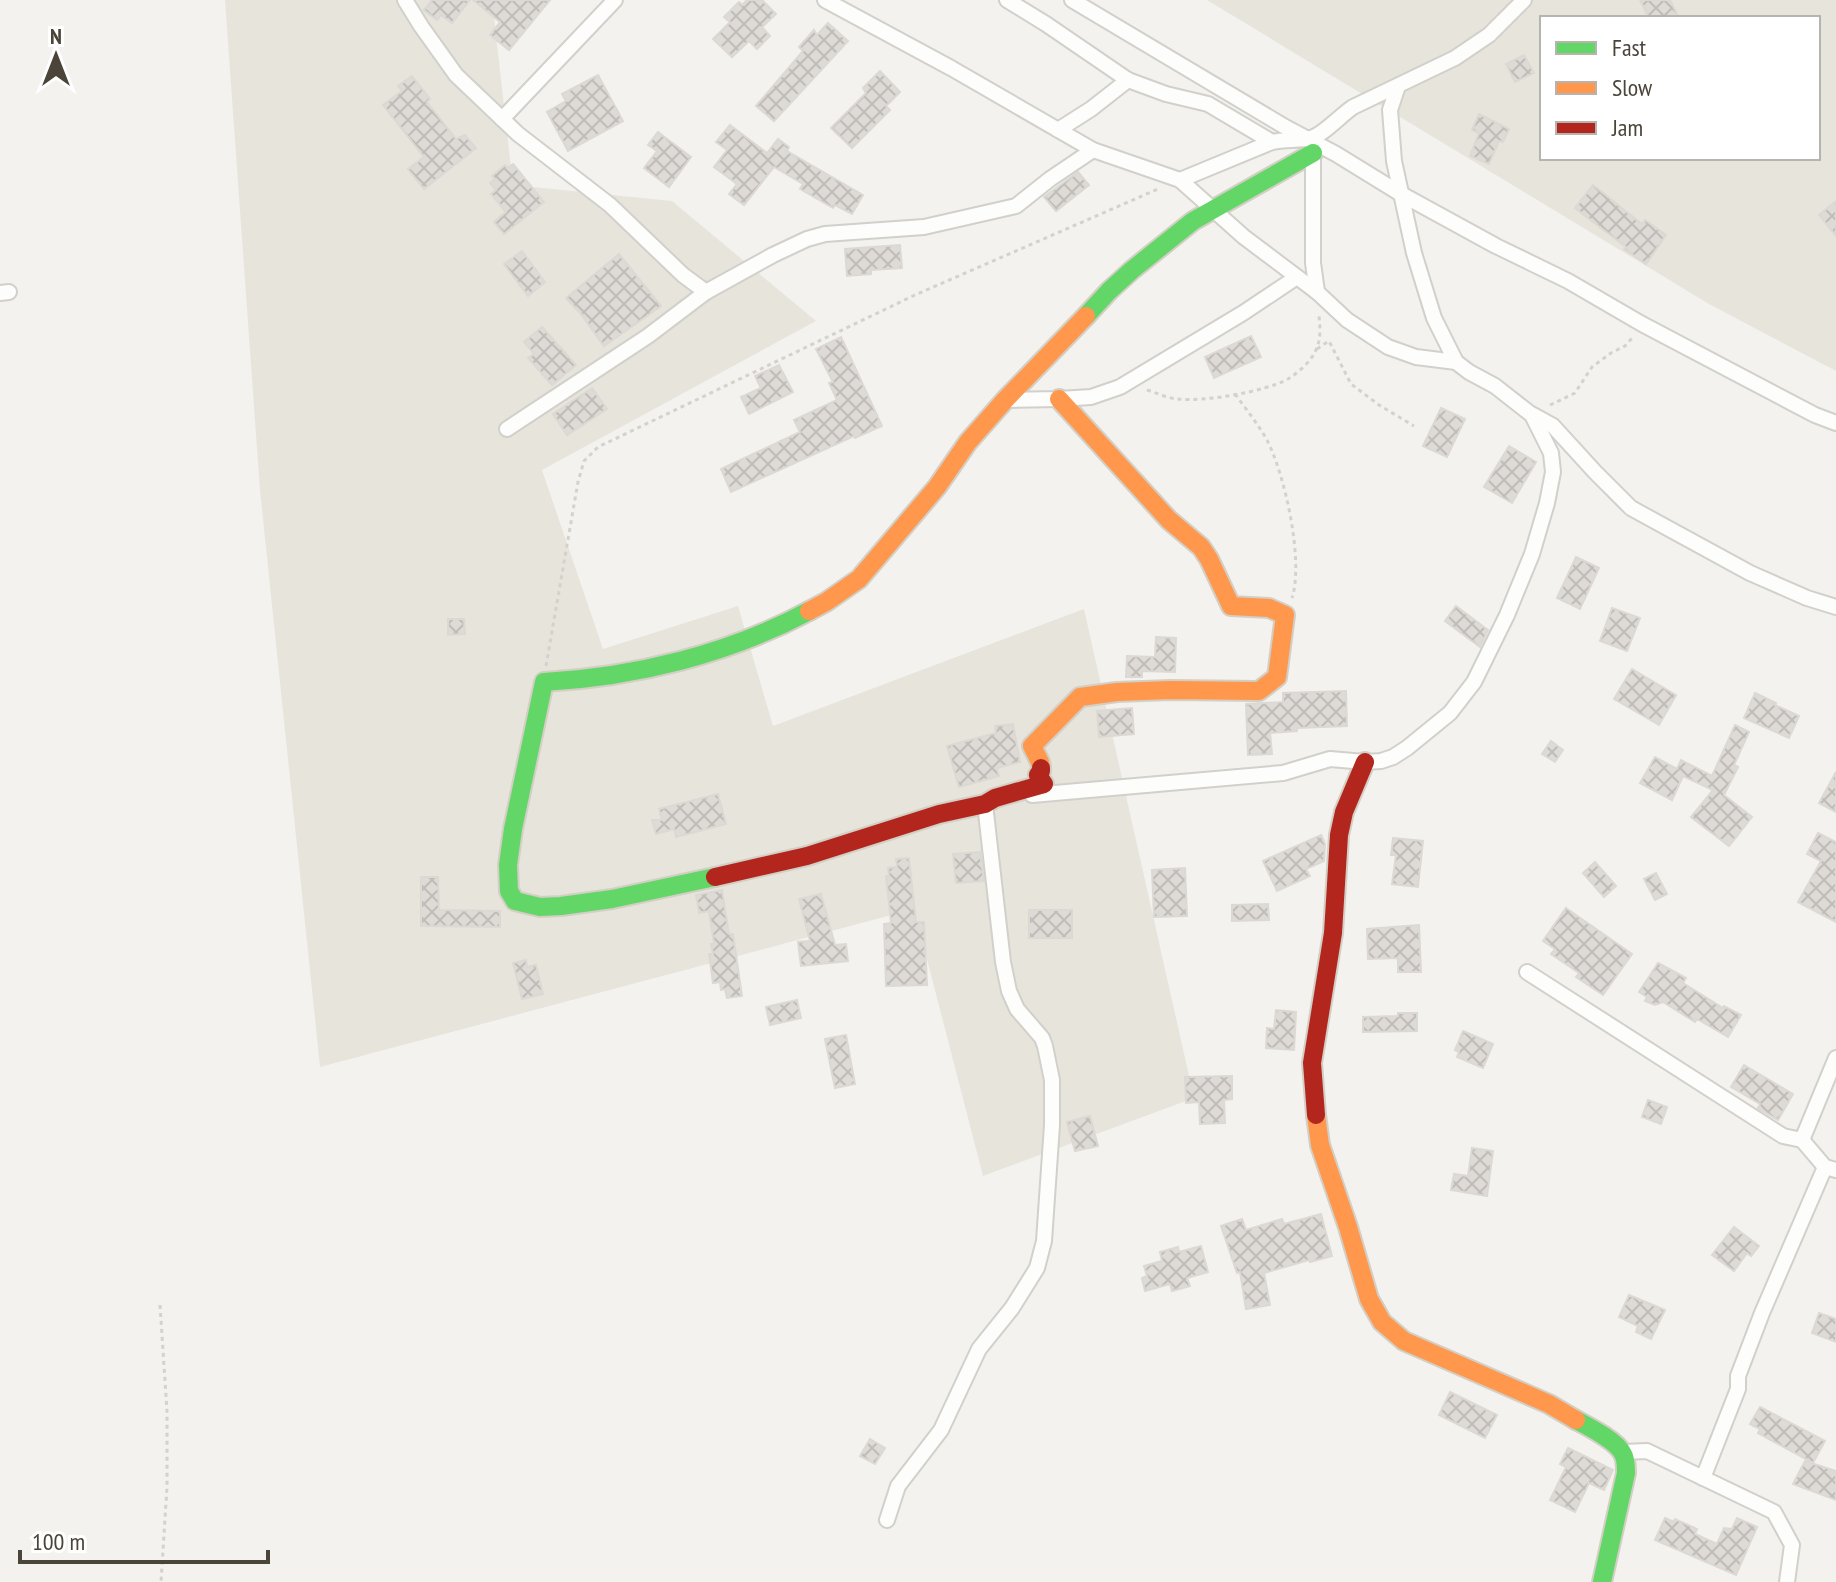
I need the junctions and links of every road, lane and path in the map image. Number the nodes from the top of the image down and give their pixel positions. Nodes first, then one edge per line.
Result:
1 (405, 0) edge
2 (615, 0) edge
3 (825, 0) edge
4 (1007, 0) edge
5 (1072, 0) edge
6 (1524, 0) edge
7 (1128, 80) junction
8 (1398, 86) junction
9 (502, 119) junction
10 (1058, 130) junction
11 (1272, 142) junction
12 (1311, 145) junction
13 (1093, 150) junction
14 (1180, 180) junction
15 (1401, 194) junction
16 (1212, 210) junction
17 (1297, 277) junction
18 (706, 292) junction
19 (1317, 292) junction
20 (1642, 324) junction
21 (1317, 349) junction
22 (1456, 362) junction
23 (1130, 382) junction
24 (1235, 394) junction
25 (1059, 399) junction
26 (1005, 400) junction
27 (1532, 415) junction
28 (1836, 423) edge
29 (1414, 426) dead end
30 (507, 429) dead end
31 (1287, 603) dead end
32 (1836, 607) edge
33 (544, 682) junction
34 (1365, 762) junction
35 (990, 801) junction
36 (1527, 972) dead end
37 (1836, 1058) edge
38 (1802, 1140) junction
39 (1831, 1169) edge
40 (160, 1305) dead end
41 (1623, 1452) junction
42 (1703, 1478) junction
43 (887, 1520) dead end
44 (161, 1582) edge
45 (1602, 1582) edge
46 (1787, 1582) edge

1 - 9 street
2 - 9 street
3 - 10 street
4 - 7 street
5 - 12 street
6 - 8 street
7 - 10 street
7 - 11 street
8 - 12 street
8 - 15 street
9 - 18 street
10 - 13 street
11 - 12 street
11 - 14 street
12 - 15 street
12 - 16 street
12 - 19 street
13 - 14 street
13 - 18 street
14 - 16 street
14 - 33 path
15 - 20 street
15 - 22 street
16 - 17 street
16 - 26 street
17 - 19 street
17 - 23 street
18 - 30 street
19 - 21 path
19 - 22 street
20 - 27 path
20 - 28 street
21 - 24 path
21 - 29 path
22 - 27 street
23 - 24 path
23 - 25 street
24 - 31 path
25 - 26 street
25 - 35 street
26 - 33 street
27 - 32 street
27 - 34 street
33 - 35 street
34 - 35 street
34 - 41 street
35 - 43 street
36 - 38 street
37 - 38 street
38 - 39 street
39 - 42 street
40 - 44 path
41 - 42 street
41 - 45 street
42 - 46 street

